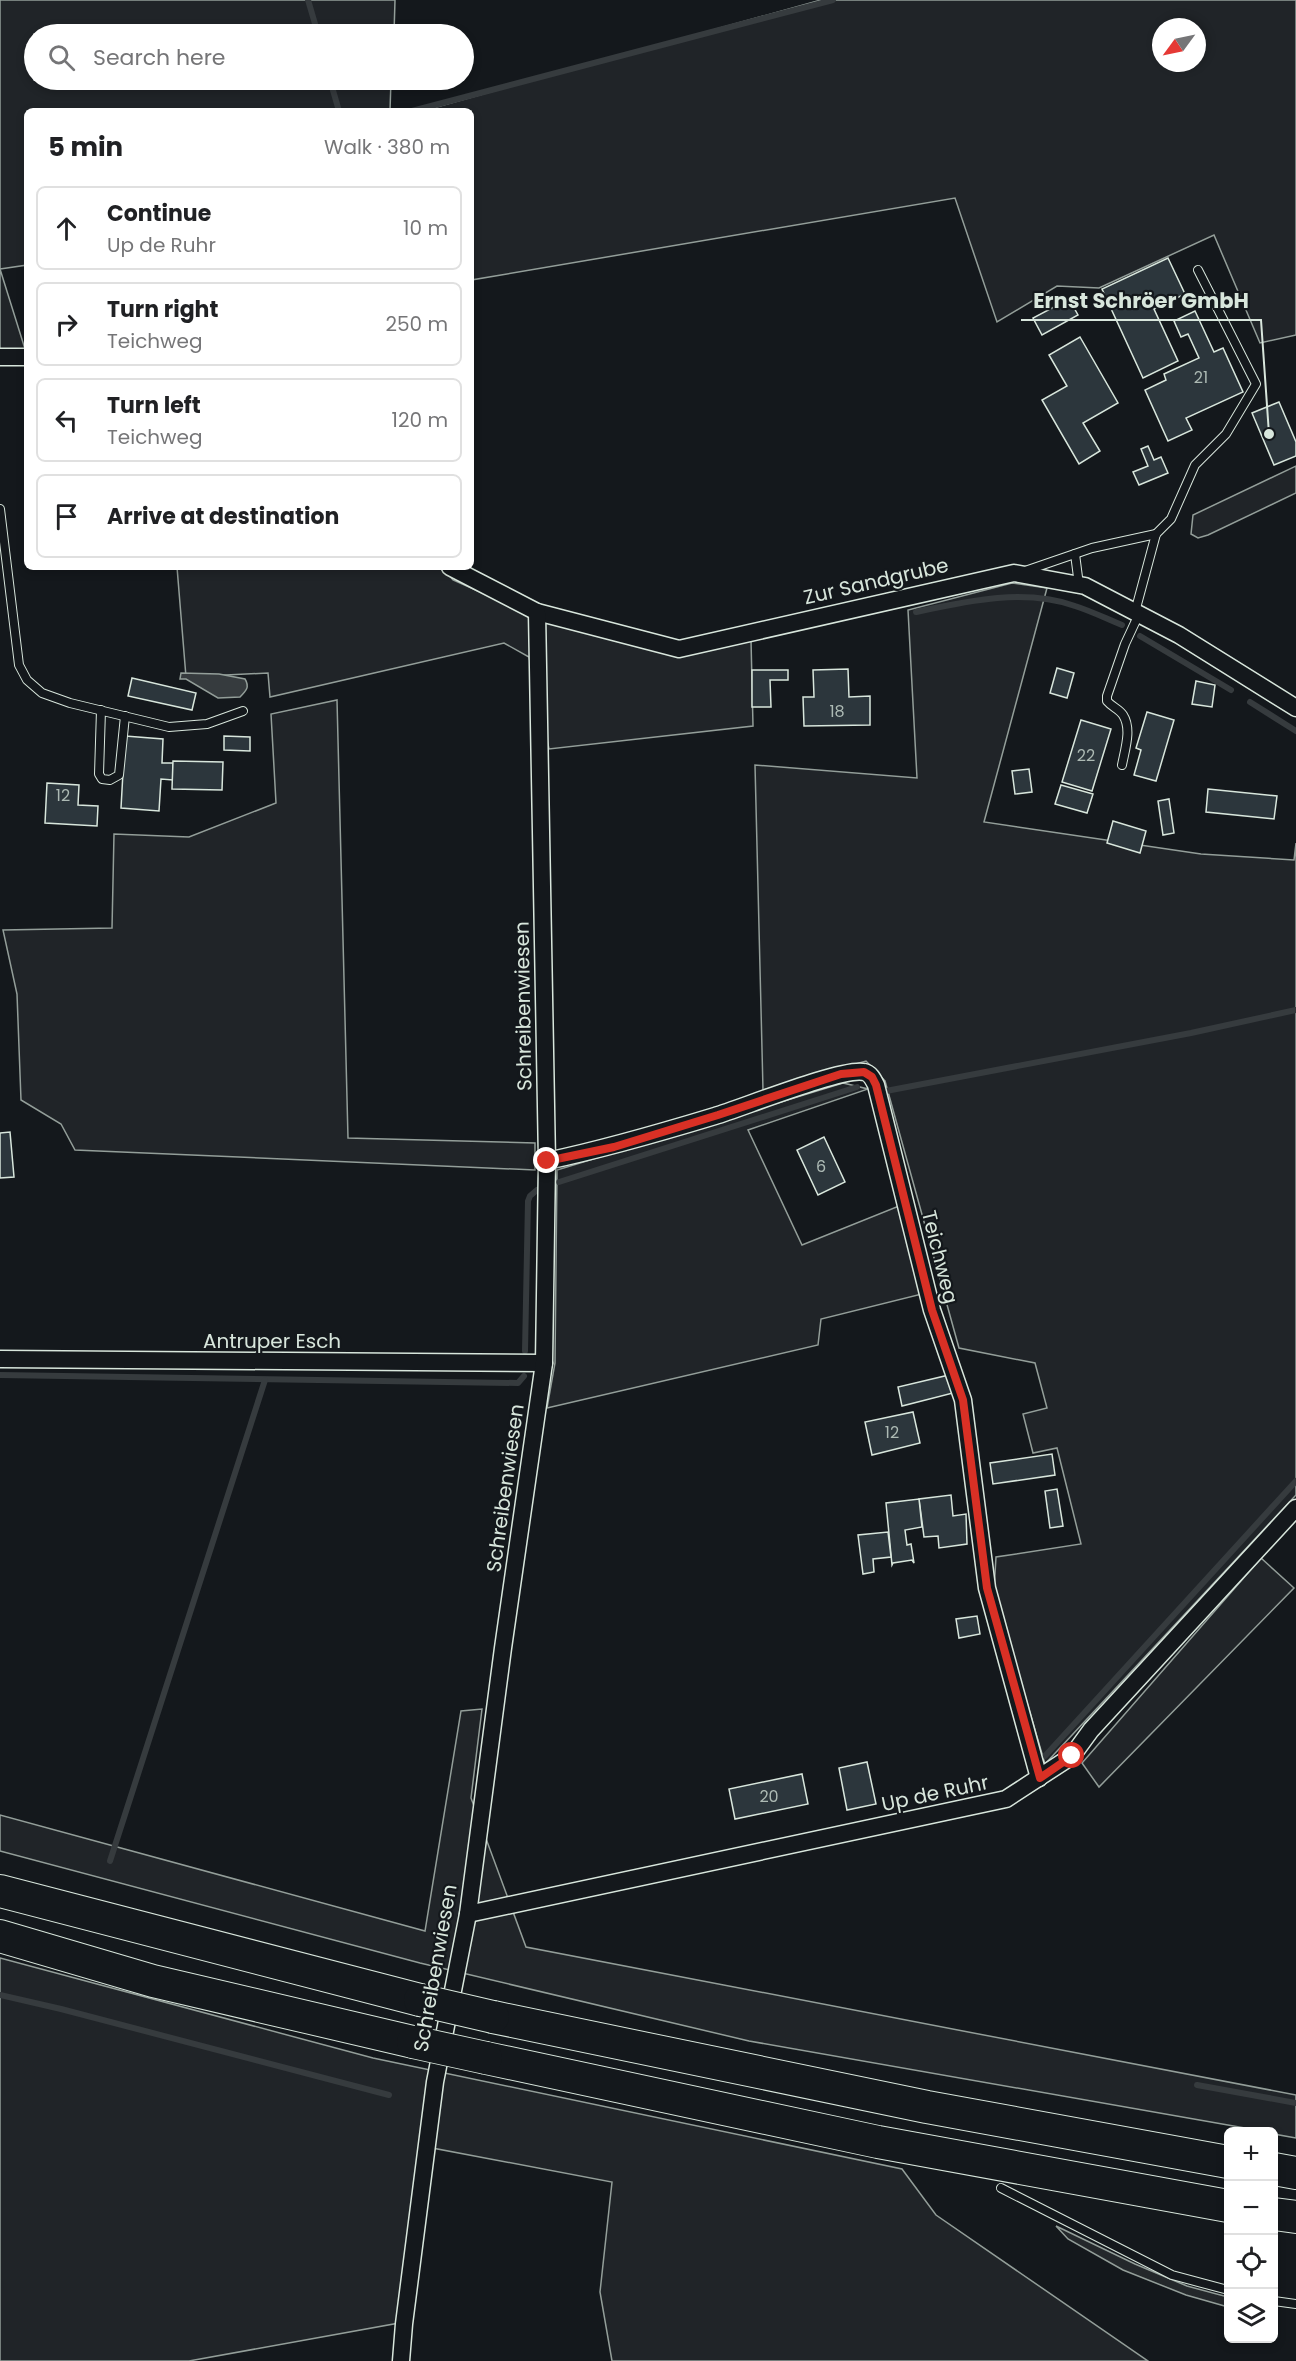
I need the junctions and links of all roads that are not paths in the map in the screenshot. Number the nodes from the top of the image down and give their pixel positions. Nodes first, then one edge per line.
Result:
1 (1198, 270) dead end
2 (0, 357) edge
3 (24, 357) edge
4 (0, 509) edge
5 (1156, 534) junction
6 (1076, 554) junction
7 (456, 570) edge
8 (1019, 573) junction
9 (1078, 585) junction
10 (537, 612) junction
11 (1137, 613) junction
12 (1296, 708) edge
13 (101, 710) junction
14 (243, 711) dead end
15 (125, 716) junction
16 (1122, 765) dead end
17 (547, 1161) junction
18 (0, 1359) edge
19 (544, 1363) junction
20 (1296, 1508) edge
21 (1040, 1778) junction
22 (0, 1891) edge
23 (468, 1914) junction
24 (0, 1936) edge
25 (878, 2142) junction
26 (1224, 2161) edge
27 (1278, 2170) edge
28 (1296, 2173) edge
29 (1001, 2188) joint
30 (1224, 2205) edge
31 (1278, 2215) edge
32 (1296, 2217) edge
33 (1224, 2289) edge
34 (1278, 2302) edge
35 (1296, 2304) edge
36 (402, 2361) edge

1 - 5 lane
2 - 3 street
4 - 13 lane
5 - 6 lane
5 - 11 lane
6 - 8 lane
6 - 9 lane
7 - 10 street, Zur Sandgrube
8 - 9 street, Zur Sandgrube
8 - 10 street, Zur Sandgrube
9 - 11 street, Zur Sandgrube
10 - 17 street, Schreibenwiesen
11 - 12 street, Zur Sandgrube
11 - 16 lane
13 - 15 lane
13 - 15 lane
14 - 15 lane
17 - 19 street, Schreibenwiesen
17 - 21 street, Teichweg
18 - 19 street, Antruper Esch
19 - 23 street, Schreibenwiesen
20 - 21 street, Up de Ruhr
21 - 23 street, Up de Ruhr
22 - 26 highway, bridge
23 - 36 street, Schreibenwiesen
24 - 25 highway, bridge
25 - 29 highway
25 - 30 highway
27 - 28 highway
29 - 33 lane
31 - 32 highway
34 - 35 lane

